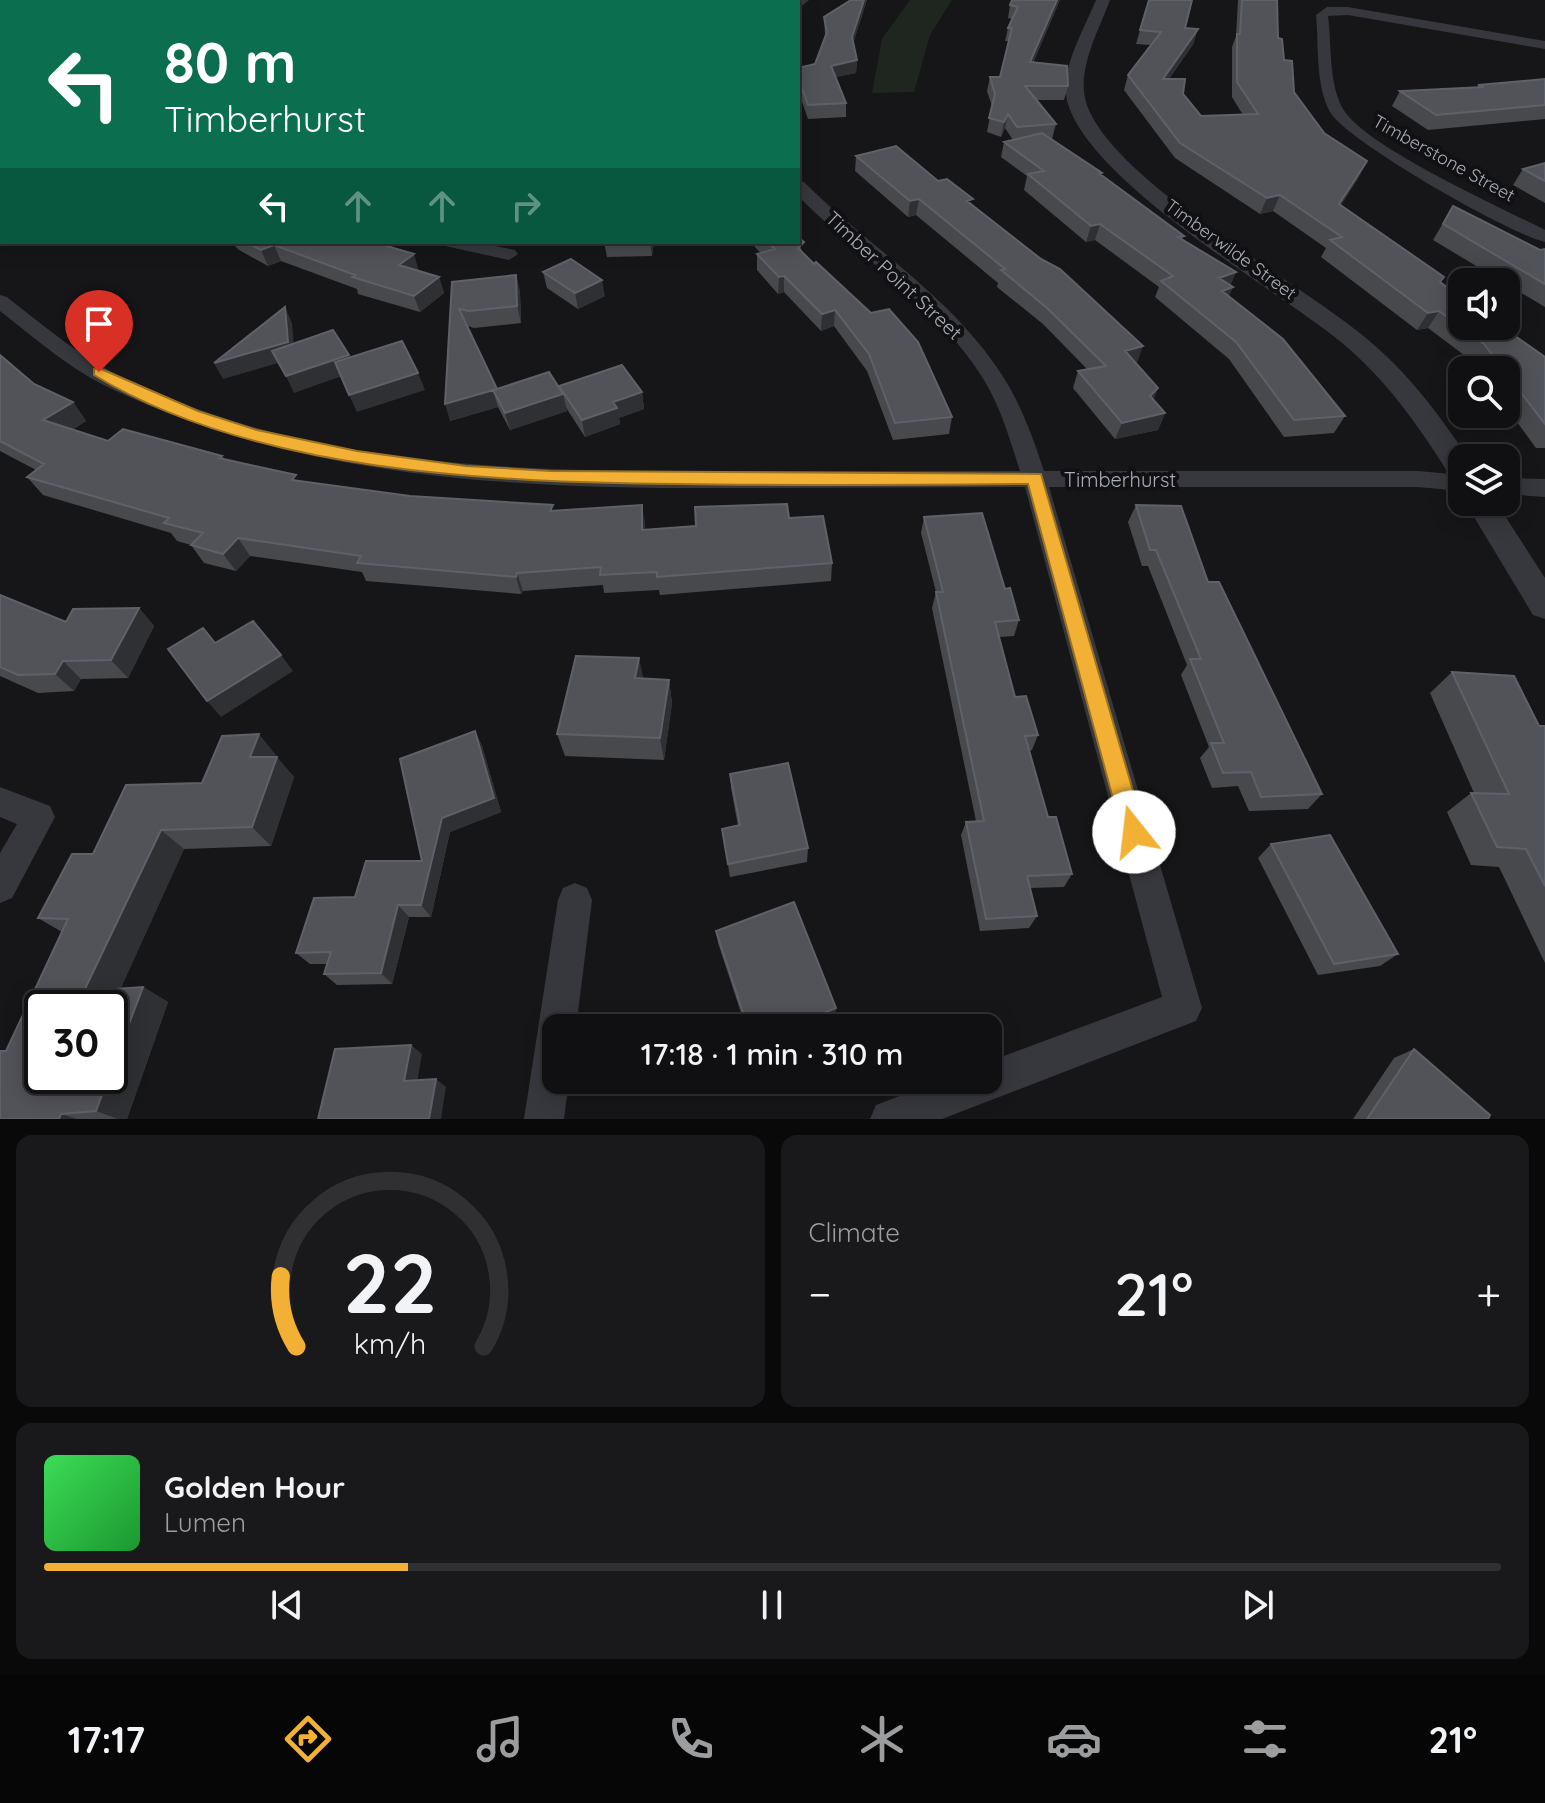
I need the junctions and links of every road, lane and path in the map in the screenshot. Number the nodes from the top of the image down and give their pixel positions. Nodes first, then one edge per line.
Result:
1 (1103, 0) edge
2 (1545, 45) edge
3 (800, 188) edge
4 (1545, 237) edge
5 (461, 244) edge
6 (509, 254) dead end
7 (0, 301) edge
8 (1448, 451) edge
9 (1035, 479) junction
10 (1448, 482) edge
11 (1520, 487) edge
12 (1545, 488) edge
13 (1489, 516) edge
14 (1545, 606) edge
15 (0, 802) edge
16 (0, 886) edge
17 (575, 900) dead end
18 (558, 1014) edge
19 (547, 1094) edge
20 (544, 1119) edge
21 (890, 1119) edge

1 - 8 street, Timberwilde Street
2 - 4 street, Timberstone Street
3 - 9 street, Timber Point Street
5 - 6 street
7 - 9 street, Timberhurst
9 - 10 street, Timberhurst
9 - 21 street, Timber Point Street
11 - 12 street
13 - 14 street
15 - 16 street
17 - 18 street
19 - 20 street

